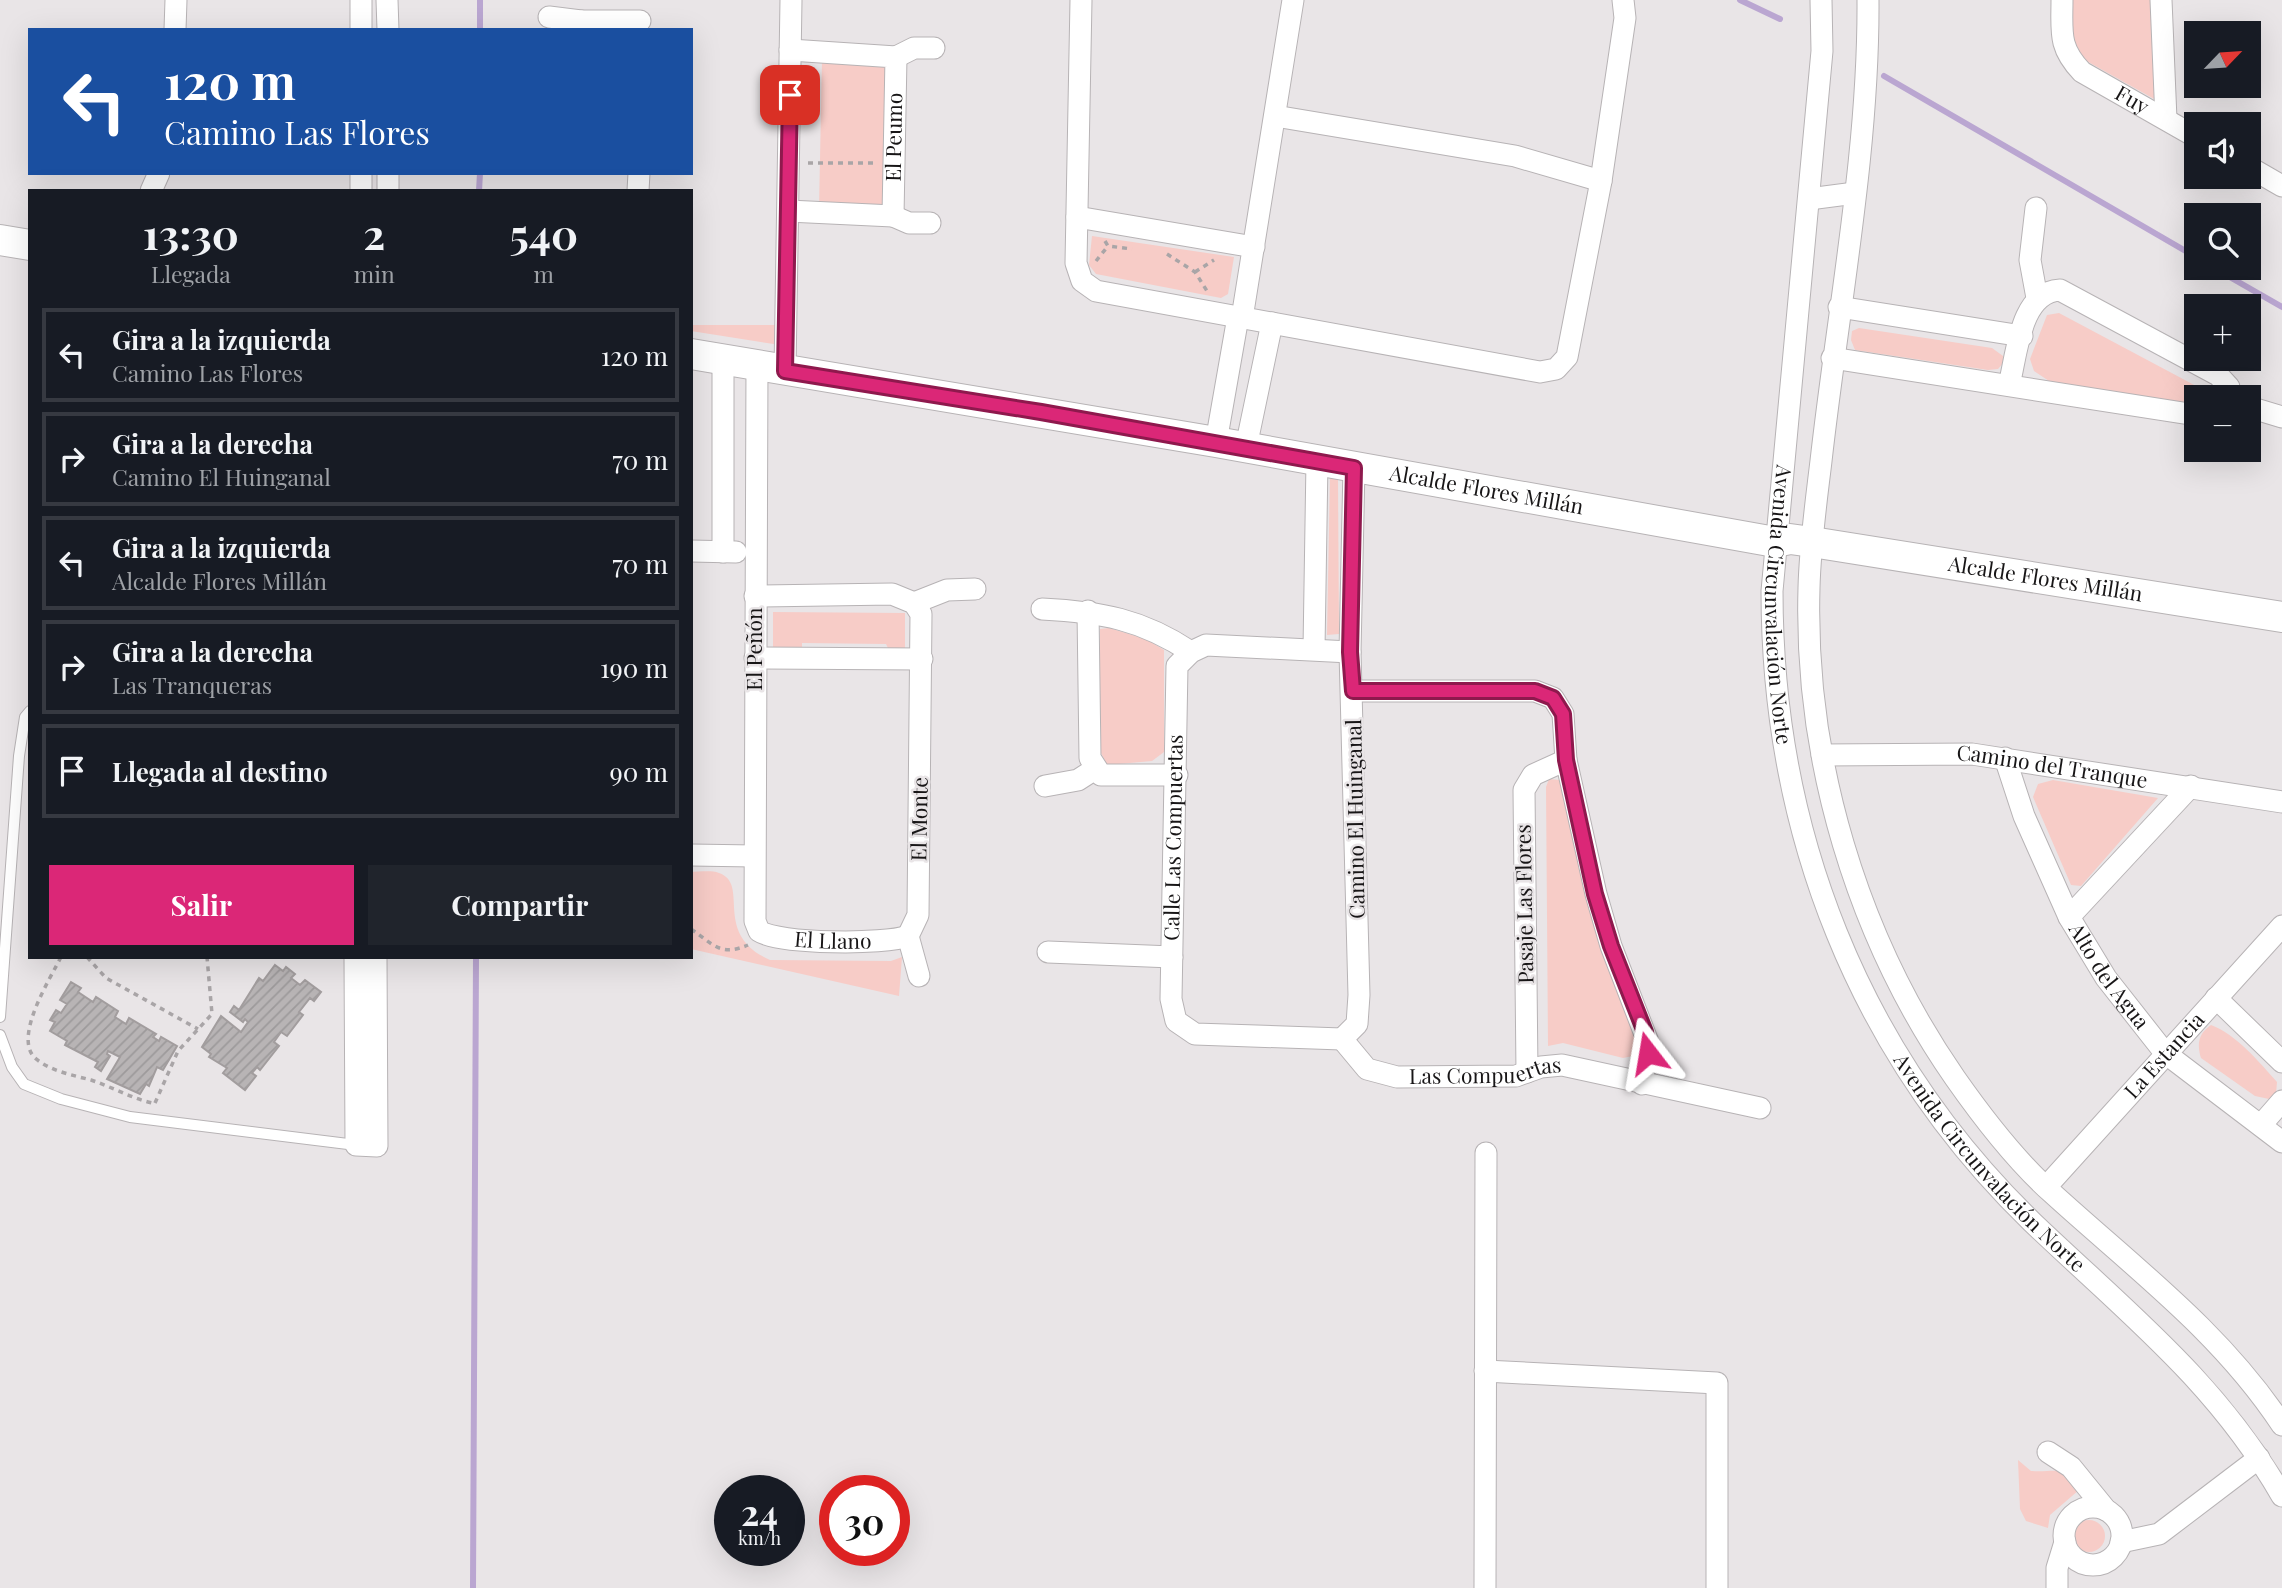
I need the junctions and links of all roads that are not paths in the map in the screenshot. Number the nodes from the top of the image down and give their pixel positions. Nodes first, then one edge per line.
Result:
1 (176, 0) edge
2 (361, 0) edge
3 (387, 0) edge
4 (791, 0) edge
5 (1081, 0) edge
6 (1293, 0) edge
7 (1623, 0) edge
8 (1821, 0) edge
9 (1868, 0) edge
10 (2062, 0) edge
11 (2161, 0) edge
12 (549, 17) dead end
13 (640, 17) edge
14 (581, 25) edge
15 (175, 28) edge
16 (361, 28) edge
17 (388, 28) edge
18 (934, 48) dead end
19 (790, 50) junction
20 (896, 57) junction
21 (1275, 116) junction
22 (2166, 120) junction
23 (2184, 130) edge
24 (2261, 174) edge
25 (1601, 181) junction
26 (2282, 186) edge
27 (1855, 193) junction
28 (1809, 200) junction
29 (2036, 208) dead end
30 (788, 211) junction
31 (892, 216) junction
32 (1085, 218) junction
33 (930, 223) dead end
34 (0, 240) edge
35 (28, 244) edge
36 (1254, 247) junction
37 (2037, 298) junction
38 (1839, 307) junction
39 (1234, 316) junction
40 (1272, 323) junction
41 (2022, 336) junction
42 (693, 354) edge
43 (1832, 358) junction
44 (723, 359) junction
45 (771, 368) junction
46 (2009, 385) junction
47 (2227, 385) edge
48 (2261, 411) edge
49 (2184, 413) edge
50 (2282, 417) edge
51 (1216, 442) junction
52 (1246, 447) junction
53 (1317, 461) junction
54 (1354, 468) junction
55 (1775, 542) junction
56 (1812, 542) junction
57 (693, 551) edge
58 (723, 552) junction
59 (755, 553) junction
60 (975, 589) dead end
61 (755, 596) junction
62 (914, 603) junction
63 (1042, 609) dead end
64 (1088, 611) junction
65 (2282, 617) edge
66 (1314, 649) junction
67 (1191, 652) junction
68 (1350, 652) junction
69 (755, 658) junction
70 (922, 659) junction
71 (1353, 691) junction
72 (28, 713) edge
73 (1822, 755) junction
74 (2005, 758) junction
75 (1566, 760) junction
76 (1095, 769) junction
77 (1177, 775) junction
78 (1045, 786) dead end
79 (2192, 786) junction
80 (2282, 802) edge
81 (693, 855) edge
82 (754, 856) junction
83 (1850, 859) junction
84 (1816, 880) junction
85 (2069, 917) junction
86 (2282, 926) edge
87 (763, 934) joint
88 (908, 936) junction
89 (1048, 952) dead end
90 (1172, 957) junction
91 (355, 959) edge
92 (376, 959) edge
93 (919, 976) dead end
94 (2216, 999) junction
95 (0, 1017) edge
96 (0, 1035) edge
97 (1342, 1039) junction
98 (2165, 1053) junction
99 (2282, 1062) edge
100 (1528, 1072) junction
101 (1642, 1084) junction
102 (2282, 1101) edge
103 (1760, 1108) dead end
104 (2261, 1125) junction
105 (2282, 1142) edge
106 (367, 1146) junction
107 (1486, 1153) dead end
108 (2046, 1187) junction
109 (1485, 1371) junction
110 (2241, 1371) junction
111 (2220, 1404) junction
112 (2282, 1425) edge
113 (2048, 1452) dead end
114 (2259, 1458) junction
115 (2282, 1496) edge
116 (2106, 1510) junction
117 (2065, 1542) junction
118 (2121, 1542) junction
119 (1485, 1588) edge
120 (1717, 1588) edge
121 (2057, 1588) edge

1 - 15 street
2 - 16 street
3 - 17 street
4 - 19 street, El Peñón
5 - 32 street
6 - 21 street
7 - 25 street
8 - 28 street, Avenida Circunvalación Norte
9 - 27 street, Avenida Circunvalación Norte
10 - 22 street, Fuy
11 - 22 street
12 - 14 street
13 - 14 street
18 - 20 street
19 - 20 street
19 - 30 street, El Peñón
20 - 31 street, El Peumo
21 - 25 street
21 - 36 street
22 - 23 street, Fuy
24 - 26 street
25 - 40 street
27 - 28 street
27 - 38 street, Avenida Circunvalación Norte
28 - 55 street, Avenida Circunvalación Norte
29 - 37 street
30 - 31 street
30 - 45 street, El Peñón
31 - 33 street
32 - 36 street
32 - 39 street
34 - 35 street
36 - 39 street
37 - 41 street
37 - 47 street
38 - 41 street
38 - 43 street, Avenida Circunvalación Norte
39 - 40 street
39 - 51 street
40 - 52 street
41 - 46 street
42 - 44 street, Alcalde Flores Millán
43 - 46 street
43 - 56 street, Avenida Circunvalación Norte
44 - 45 street, Alcalde Flores Millán
44 - 58 street
45 - 51 street, Alcalde Flores Millán
45 - 59 street, El Peñón
46 - 49 street
48 - 50 street
51 - 52 street, Alcalde Flores Millán
52 - 53 street, Alcalde Flores Millán
53 - 54 street, Alcalde Flores Millán
53 - 66 street
54 - 55 street, Alcalde Flores Millán
54 - 68 street, Camino El Huinganal
55 - 56 street, Alcalde Flores Millán
55 - 84 street, Avenida Circunvalación Norte
56 - 65 street, Alcalde Flores Millán
56 - 73 street, Avenida Circunvalación Norte
57 - 58 street
58 - 59 street
59 - 61 street, El Peñón
60 - 62 street
61 - 62 street
61 - 69 street, El Peñón
62 - 70 street, El Monte
63 - 64 street
64 - 67 street
64 - 76 street
66 - 67 street
66 - 68 street
67 - 77 street, Calle Las Compuertas
68 - 71 street, Camino El Huinganal
69 - 70 street
69 - 82 street, El Peñón
70 - 88 street, El Monte
71 - 75 street
71 - 97 street, Camino El Huinganal
72 - 95 lane
73 - 74 street, Camino del Tranque
73 - 83 street, Avenida Circunvalación Norte
74 - 79 street, Camino del Tranque
74 - 85 street, Alto del Agua
75 - 100 street, Pasaje Las Flores
75 - 101 street
76 - 77 street
76 - 78 street
77 - 90 street, Calle Las Compuertas
79 - 80 street, Camino del Tranque
79 - 85 street
81 - 82 street
82 - 87 street, El Peñón
83 - 84 street
83 - 108 street, Avenida Circunvalación Norte
84 - 111 street, Avenida Circunvalación Norte
85 - 98 street, Alto del Agua
86 - 94 street, La Estancia
87 - 88 street, El Llano
88 - 93 street
89 - 90 street
90 - 97 street, Calle Las Compuertas
91 - 106 street
92 - 106 street
94 - 98 street, La Estancia
94 - 99 street
96 - 106 lane
97 - 100 street, Las Compuertas
98 - 104 street, Alto del Agua
98 - 108 street, La Estancia
100 - 101 street, Las Compuertas
101 - 103 street, Las Compuertas
102 - 104 street
104 - 105 street, Alto del Agua
107 - 109 street
108 - 110 street, Avenida Circunvalación Norte
109 - 119 street
109 - 120 street
110 - 111 street
110 - 112 street, Avenida Circunvalación Norte
111 - 114 street, Avenida Circunvalación Norte
113 - 116 street
114 - 115 street, Avenida Circunvalación Norte
114 - 118 street
116 - 117 street
116 - 118 street
117 - 118 street
117 - 121 street

